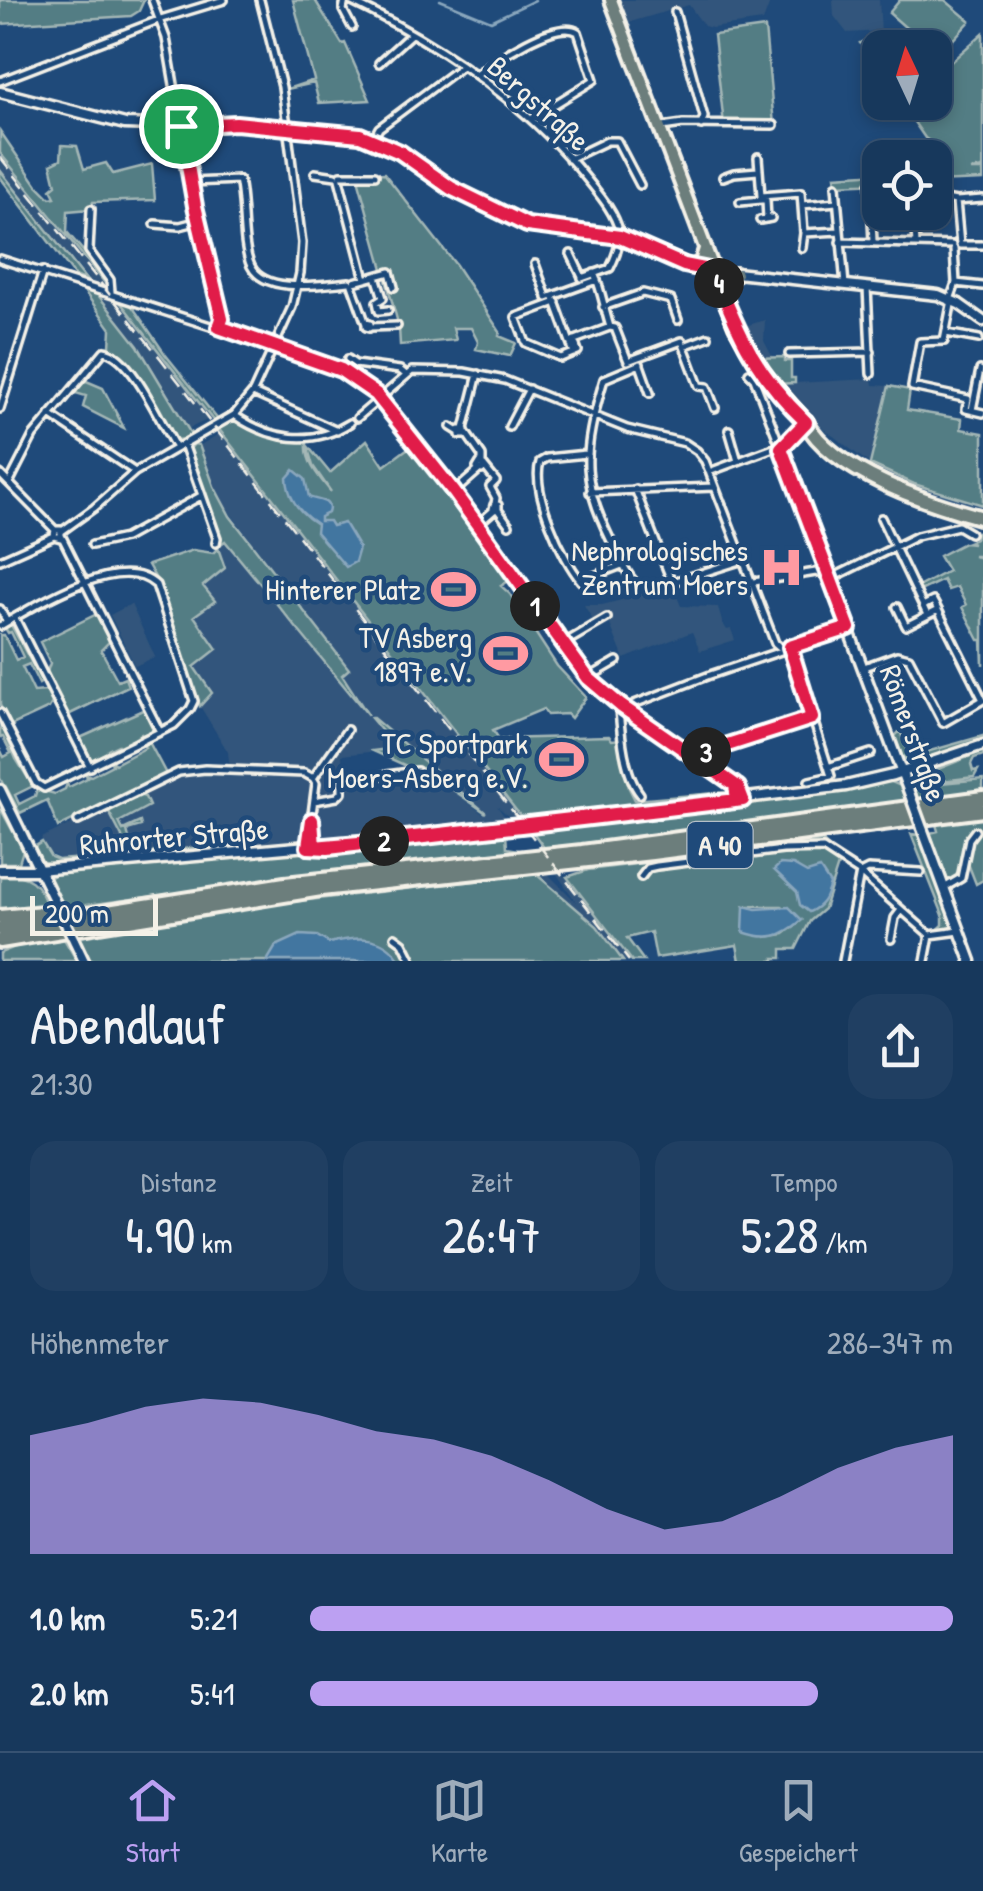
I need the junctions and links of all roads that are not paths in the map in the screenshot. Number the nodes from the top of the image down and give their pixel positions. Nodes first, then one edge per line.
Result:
1 (152, 0) edge
2 (224, 0) edge
3 (260, 0) edge
4 (347, 0) edge
5 (611, 0) edge
6 (674, 12) dead end
7 (161, 20) junction
8 (352, 27) dead end
9 (411, 34) junction
10 (379, 63) dead end
11 (462, 66) junction
12 (476, 75) junction
13 (0, 81) edge
14 (0, 92) edge
15 (531, 119) junction
16 (702, 124) junction
17 (774, 125) dead end
18 (181, 126) junction
19 (288, 128) junction
20 (659, 128) junction
21 (374, 139) junction
22 (758, 157) dead end
23 (570, 159) junction
24 (758, 171) junction
25 (315, 173) dead end
26 (375, 175) dead end
27 (339, 177) junction
28 (723, 177) dead end
29 (191, 182) junction
30 (640, 185) dead end
31 (836, 186) dead end
32 (761, 198) junction
33 (983, 199) edge
34 (952, 200) edge
35 (956, 201) junction
36 (740, 202) dead end
37 (837, 202) junction
38 (802, 205) junction
39 (91, 209) dead end
40 (766, 219) dead end
41 (198, 221) junction
42 (155, 224) dead end
43 (839, 230) junction
44 (872, 230) edge
45 (915, 230) edge
46 (804, 233) junction
47 (620, 237) junction
48 (873, 241) junction
49 (840, 242) junction
50 (916, 244) junction
51 (956, 245) junction
52 (983, 245) edge
53 (705, 248) junction
54 (802, 248) dead end
55 (571, 254) dead end
56 (0, 259) edge
57 (534, 264) dead end
58 (692, 267) junction
59 (43, 271) junction
60 (714, 271) junction
61 (736, 274) junction
62 (376, 276) junction
63 (596, 276) junction
64 (366, 279) junction
65 (583, 281) junction
66 (352, 283) junction
67 (956, 283) junction
68 (844, 285) junction
69 (983, 286) edge
70 (297, 287) junction
71 (394, 287) dead end
72 (866, 287) junction
73 (111, 292) junction
74 (723, 295) junction
75 (551, 300) junction
76 (951, 300) junction
77 (604, 307) junction
78 (388, 310) dead end
79 (678, 320) dead end
80 (983, 321) edge
81 (397, 326) dead end
82 (219, 327) junction
83 (610, 327) junction
84 (946, 333) junction
85 (708, 337) dead end
86 (979, 339) dead end
87 (572, 341) junction
88 (683, 344) junction
89 (274, 345) junction
90 (871, 352) junction
91 (789, 354) dead end
92 (348, 360) dead end
93 (638, 361) junction
94 (629, 364) junction
95 (980, 370) dead end
96 (749, 373) dead end
97 (406, 374) junction
98 (478, 374) junction
99 (871, 374) dead end
100 (529, 389) junction
101 (252, 392) junction
102 (3, 393) edge
103 (650, 393) dead end
104 (380, 399) junction
105 (971, 399) junction
106 (715, 408) dead end
107 (0, 409) edge
108 (983, 413) edge
109 (50, 415) junction
110 (234, 415) junction
111 (594, 416) junction
112 (356, 418) dead end
113 (806, 422) junction
114 (350, 423) dead end
115 (451, 427) dead end
116 (508, 427) dead end
117 (729, 430) dead end
118 (337, 431) junction
119 (463, 432) junction
120 (184, 444) junction
121 (176, 448) junction
122 (781, 448) junction
123 (586, 454) junction
124 (738, 461) junction
125 (482, 467) junction
126 (135, 472) junction
127 (709, 472) junction
128 (0, 474) edge
129 (10, 481) junction
130 (714, 487) junction
131 (636, 489) junction
132 (454, 492) junction
133 (590, 492) junction
134 (201, 496) junction
135 (496, 508) junction
136 (983, 510) edge
137 (881, 518) dead end
138 (983, 518) edge
139 (478, 524) junction
140 (509, 526) dead end
141 (58, 533) junction
142 (970, 533) dead end
143 (216, 543) dead end
144 (92, 545) dead end
145 (896, 548) junction
146 (0, 560) edge
147 (743, 560) junction
148 (824, 563) junction
149 (623, 564) junction
150 (816, 572) junction
151 (830, 577) junction
152 (84, 582) junction
153 (752, 582) junction
154 (672, 584) junction
155 (896, 606) dead end
156 (923, 606) junction
157 (0, 609) edge
158 (938, 610) junction
159 (928, 615) junction
160 (16, 618) junction
161 (607, 618) dead end
162 (3, 624) edge
163 (849, 628) junction
164 (561, 644) junction
165 (790, 647) junction
166 (782, 650) junction
167 (616, 661) dead end
168 (864, 667) junction
169 (588, 678) junction
170 (983, 700) edge
171 (621, 706) junction
172 (629, 712) junction
173 (0, 714) edge
174 (812, 718) junction
175 (348, 730) dead end
176 (160, 732) junction
177 (983, 745) edge
178 (871, 753) dead end
179 (693, 756) junction
180 (828, 767) junction
181 (90, 768) junction
182 (417, 771) dead end
183 (902, 773) junction
184 (313, 778) junction
185 (810, 781) dead end
186 (0, 790) edge
187 (640, 794) dead end
188 (983, 798) edge
189 (740, 800) junction
190 (314, 801) junction
191 (983, 810) edge
192 (78, 822) dead end
193 (975, 831) dead end
194 (311, 847) junction
195 (0, 870) edge
196 (38, 870) junction
197 (921, 872) dead end
198 (860, 873) junction
199 (641, 877) dead end
200 (944, 888) junction
201 (122, 908) junction
202 (902, 910) junction
203 (0, 917) edge
204 (0, 929) edge
205 (960, 930) junction
206 (930, 934) junction
207 (27, 936) junction
208 (394, 937) dead end
209 (0, 940) edge
210 (891, 940) dead end
211 (0, 949) edge
212 (84, 961) edge
213 (412, 961) edge
214 (843, 961) edge
215 (925, 961) edge
216 (971, 961) edge

1 - 7 street
2 - 7 street
3 - 19 street
4 - 8 street, Bergstraße
4 - 9 street, Bergstraße
5 - 20 main road
6 - 16 street
7 - 13 street
7 - 18 street
9 - 10 street
9 - 11 street, Bergstraße
11 - 12 street, Bergstraße
11 - 21 street
12 - 15 street, Bergstraße
12 - 15 street
14 - 18 street
15 - 23 street, Bergstraße
16 - 17 street
16 - 20 street
18 - 19 street
18 - 29 street
19 - 21 street
19 - 70 street
20 - 53 main road
21 - 47 street
22 - 24 street
23 - 30 street
23 - 47 street, Bergstraße
24 - 28 street
24 - 32 street
25 - 27 street
26 - 27 street
27 - 64 street
29 - 41 street
29 - 70 street
31 - 37 street
32 - 36 street
32 - 38 street
32 - 40 street
33 - 35 street
34 - 35 street
35 - 51 street
37 - 38 street
37 - 43 street
38 - 46 street
39 - 73 street
41 - 42 street
41 - 82 street
43 - 46 street
43 - 49 street
44 - 48 street
45 - 50 street
46 - 54 street
47 - 58 street
47 - 63 street
48 - 49 street
48 - 50 street
49 - 68 street
50 - 51 street
51 - 52 street
51 - 67 street
53 - 58 main road
53 - 60 main road
55 - 65 street
56 - 59 street
57 - 75 street
58 - 60 street
59 - 73 street
59 - 102 street
60 - 61 street
60 - 74 main road
61 - 68 street
61 - 74 main road
62 - 64 street
62 - 71 street
62 - 78 street
63 - 65 street
63 - 77 street
64 - 66 street
65 - 75 street
66 - 70 street
66 - 81 street
67 - 69 street
67 - 76 street
68 - 72 street
70 - 89 street
72 - 76 street
72 - 90 street
73 - 82 street
74 - 113 main road
75 - 87 street
75 - 87 street
76 - 80 street
76 - 84 street
77 - 79 street
77 - 83 street
82 - 89 street
83 - 87 street
83 - 94 street
84 - 86 street
84 - 105 street
85 - 88 street
88 - 93 street
88 - 106 street
89 - 101 street
89 - 104 street
90 - 91 street
90 - 99 street
92 - 97 street
93 - 94 street
93 - 103 street
94 - 111 street
95 - 105 street
96 - 122 street, Römerstraße
97 - 98 street
97 - 104 street
98 - 100 street
98 - 119 street
100 - 111 street
100 - 116 street
101 - 110 street
101 - 118 street
102 - 107 street
104 - 112 street
104 - 132 street
105 - 108 street
109 - 121 street
109 - 126 street
109 - 129 street
110 - 118 street
110 - 120 street
111 - 123 street
111 - 127 street
113 - 122 street
113 - 136 highway
113 - 138 highway
114 - 118 street
115 - 119 street
117 - 124 street
119 - 125 street
120 - 121 street
120 - 134 street
121 - 126 street
122 - 124 street
122 - 148 street, Römerstraße
123 - 133 street
123 - 149 street
124 - 127 street
125 - 132 street
125 - 135 street
126 - 141 street
127 - 130 street
128 - 129 street
129 - 141 street
130 - 131 street
130 - 147 street
131 - 133 street
131 - 154 street
132 - 139 street
133 - 149 street
134 - 143 street
134 - 144 street
135 - 139 street
135 - 140 street
137 - 145 street
139 - 164 street
141 - 146 street
141 - 152 street
142 - 145 street
145 - 151 street
145 - 156 street
147 - 153 street
147 - 154 street
148 - 150 street
148 - 151 street, Römerstraße
149 - 154 street
150 - 151 street
150 - 153 street
151 - 163 street, Römerstraße
152 - 160 street
152 - 176 street
152 - 176 street
153 - 166 street
155 - 159 street
156 - 158 street
156 - 159 street
157 - 162 street
158 - 159 street
158 - 170 street
160 - 162 street
160 - 181 street
161 - 164 street
163 - 165 street
163 - 168 street, Römerstraße
164 - 169 street
165 - 166 street
165 - 174 street
166 - 172 street
167 - 169 street
168 - 170 street
168 - 183 street, Römerstraße
169 - 171 street
171 - 172 street
171 - 187 street
172 - 179 street
173 - 181 street
174 - 179 street
174 - 180 street
175 - 184 street
176 - 181 street
177 - 183 street, Ruhrorter Straße
178 - 180 street
179 - 189 street
180 - 185 street
182 - 190 street
183 - 189 street, Ruhrorter Straße
183 - 200 street, Römerstraße, bridge
184 - 190 street
184 - 192 street
186 - 196 street
188 - 201 highway, A 40
189 - 194 street, Ruhrorter Straße
190 - 194 street
191 - 207 highway, A 40
193 - 200 street, Römerstraße
194 - 196 street, Ruhrorter Straße
195 - 196 street, Ruhrorter Straße
196 - 212 street, bridge
197 - 198 street
198 - 199 street
198 - 202 street
198 - 214 street
200 - 205 street, Römerstraße
201 - 203 highway
201 - 204 highway, A 40
202 - 206 street
202 - 210 street
205 - 206 street
205 - 216 street, Römerstraße
206 - 215 street
207 - 209 highway, A 40
207 - 211 highway
208 - 213 street

